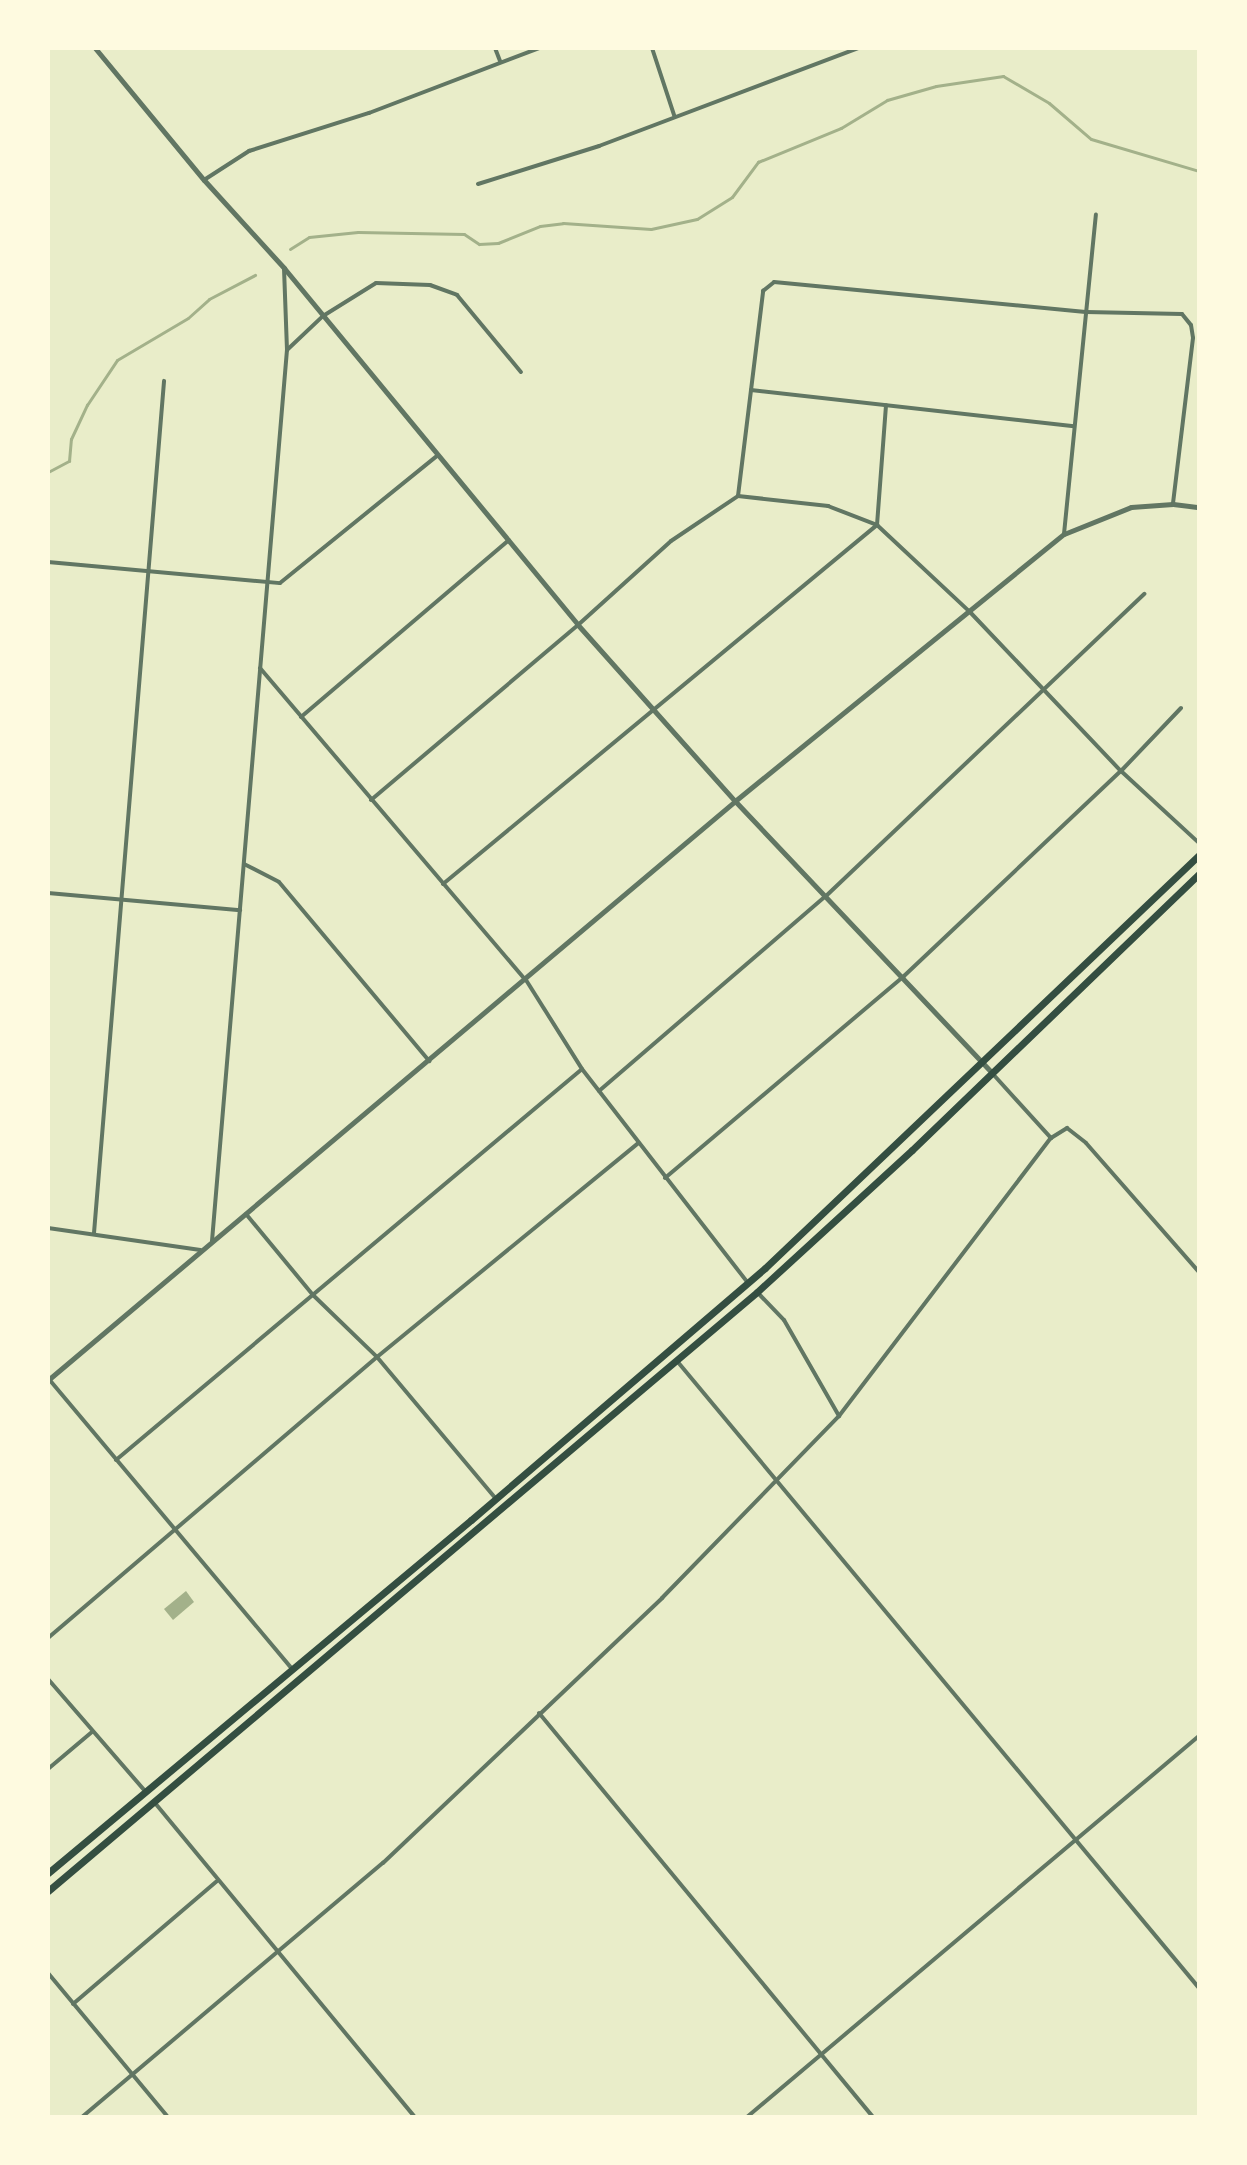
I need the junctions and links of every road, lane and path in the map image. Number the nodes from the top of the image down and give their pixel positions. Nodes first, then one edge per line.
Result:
1 (106, 48) edge
2 (495, 48) edge
3 (539, 48) edge
4 (652, 48) edge
5 (858, 48) edge
6 (96, 50) edge
7 (500, 61) junction
8 (674, 115) junction
9 (204, 180) junction
10 (478, 184) dead end
11 (1096, 215) dead end
12 (284, 268) junction
13 (1086, 312) junction
14 (323, 316) junction
15 (287, 350) junction
16 (521, 372) dead end
17 (164, 381) dead end
18 (751, 390) junction
19 (886, 405) junction
20 (1074, 426) junction
21 (437, 456) junction
22 (738, 496) junction
23 (1173, 504) junction
24 (1199, 507) edge
25 (877, 525) junction
26 (1064, 534) junction
27 (509, 540) junction
28 (48, 562) edge
29 (148, 571) junction
30 (268, 581) junction
31 (1144, 594) dead end
32 (969, 611) junction
33 (578, 625) junction
34 (260, 668) junction
35 (1044, 687) junction
36 (1181, 708) dead end
37 (653, 710) junction
38 (301, 717) junction
39 (1121, 771) junction
40 (371, 800) junction
41 (735, 801) junction
42 (1199, 843) edge
43 (1199, 855) edge
44 (244, 864) junction
45 (1199, 874) edge
46 (443, 884) junction
47 (48, 893) edge
48 (826, 896) junction
49 (121, 899) junction
50 (240, 910) junction
51 (904, 976) junction
52 (526, 980) junction
53 (429, 1061) junction
54 (982, 1063) junction
55 (582, 1069) junction
56 (992, 1073) junction
57 (599, 1091) junction
58 (1051, 1138) junction
59 (638, 1143) junction
60 (665, 1178) junction
61 (246, 1214) junction
62 (48, 1228) edge
63 (94, 1233) junction
64 (212, 1243) junction
65 (203, 1251) junction
66 (1199, 1272) edge
67 (748, 1283) junction
68 (757, 1292) junction
69 (313, 1295) junction
70 (377, 1357) junction
71 (677, 1361) junction
72 (48, 1379) edge
73 (839, 1416) junction
74 (116, 1460) junction
75 (775, 1480) junction
76 (496, 1499) junction
77 (176, 1531) junction
78 (48, 1638) edge
79 (293, 1670) junction
80 (48, 1679) edge
81 (539, 1713) junction
82 (92, 1731) junction
83 (1199, 1736) edge
84 (48, 1769) edge
85 (147, 1793) junction
86 (155, 1803) junction
87 (1075, 1841) junction
88 (48, 1873) edge
89 (218, 1880) junction
90 (48, 1891) edge
91 (277, 1952) junction
92 (48, 1973) edge
93 (1199, 1988) edge
94 (73, 2004) junction
95 (820, 2053) junction
96 (133, 2075) junction
97 (82, 2117) edge
98 (168, 2117) edge
99 (415, 2117) edge
100 (747, 2117) edge
101 (873, 2117) edge

1 - 6 street
2 - 7 street
3 - 7 street
4 - 8 street
5 - 8 street
6 - 9 street
7 - 9 street
8 - 10 street
9 - 12 street
11 - 13 street
12 - 14 street
12 - 15 street
13 - 18 street
13 - 20 street
13 - 23 street
14 - 15 street
14 - 16 street
14 - 21 street
15 - 30 street
17 - 29 street
18 - 19 street
18 - 22 street
19 - 20 street
19 - 25 street
20 - 26 street
21 - 27 street
21 - 30 street
22 - 25 street
22 - 33 street
23 - 24 street
23 - 26 street
25 - 32 street
25 - 37 street
26 - 32 street
27 - 33 street
27 - 38 street
28 - 29 street
29 - 30 street
29 - 49 street
30 - 34 street
31 - 35 street
32 - 35 street
32 - 41 street
33 - 37 street
33 - 40 street
34 - 38 street
34 - 44 street
35 - 39 street
35 - 48 street
36 - 39 street
37 - 41 street
37 - 46 street
38 - 40 street
39 - 42 street
39 - 51 street
40 - 46 street
41 - 48 street
41 - 52 street
43 - 54 highway
44 - 50 street
44 - 53 street
45 - 56 highway
46 - 52 street
47 - 49 street
48 - 51 street
48 - 57 street
49 - 50 street
49 - 63 street
50 - 64 street
51 - 54 street
51 - 60 street
52 - 53 street
52 - 55 street
53 - 61 street
54 - 56 street
54 - 67 highway
55 - 57 street
55 - 69 street
56 - 58 street
56 - 68 highway
57 - 59 street
58 - 66 street
58 - 73 street
59 - 60 street
59 - 70 street
60 - 67 street
61 - 64 street
61 - 69 street
62 - 63 street
63 - 65 street
64 - 65 street
65 - 72 street
67 - 76 highway
68 - 71 highway
68 - 73 street
69 - 70 street
69 - 74 street
70 - 76 street
70 - 77 street
71 - 75 street
71 - 86 highway
72 - 74 street
73 - 75 street
74 - 77 street
75 - 81 street
75 - 87 street
76 - 79 highway
77 - 78 street
77 - 79 street
79 - 85 highway
80 - 82 street
81 - 91 street
81 - 95 street
82 - 84 street
82 - 85 street
83 - 87 street
85 - 88 highway
86 - 89 street
86 - 90 highway
87 - 93 street
87 - 95 street
89 - 91 street
89 - 94 street
91 - 96 street
91 - 99 street
92 - 94 street
94 - 96 street
95 - 100 street
95 - 101 street
96 - 97 street
96 - 98 street

